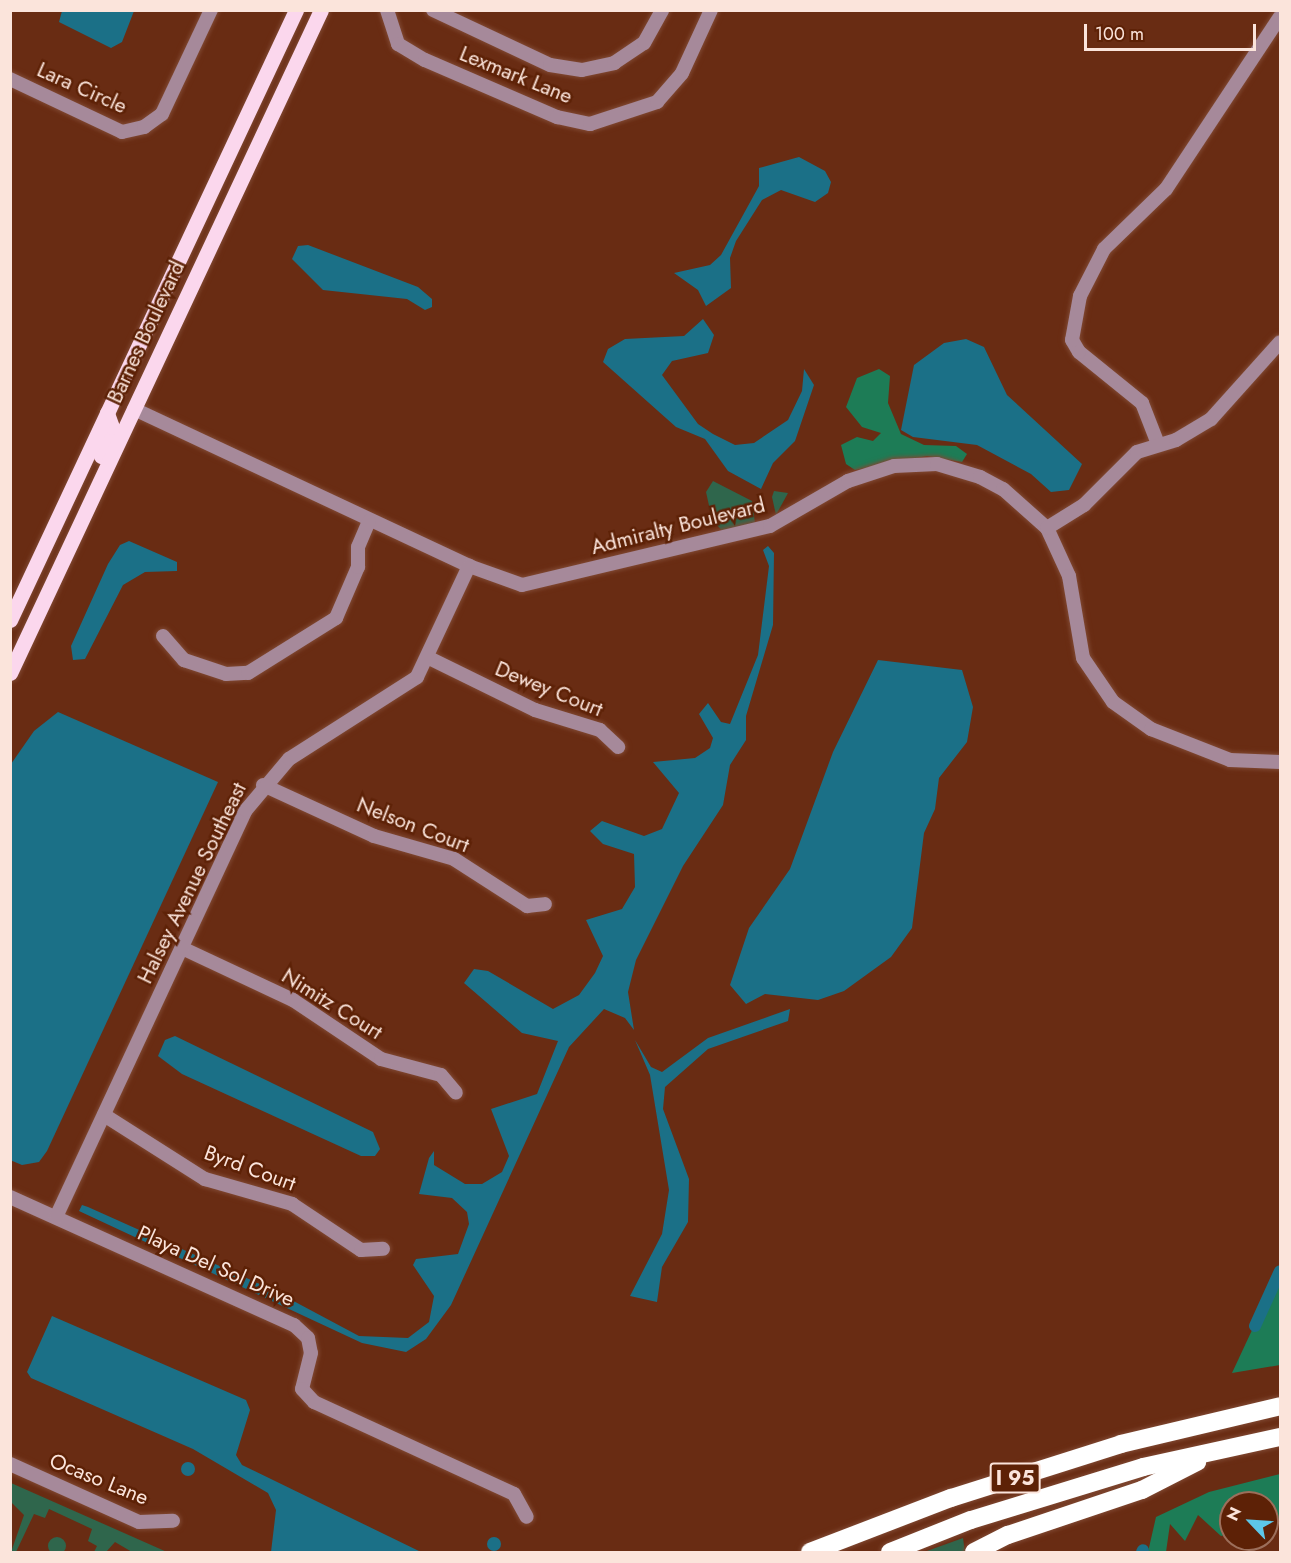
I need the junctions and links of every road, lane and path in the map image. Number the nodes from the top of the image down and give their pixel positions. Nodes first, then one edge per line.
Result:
1 (211, 10) edge
2 (296, 10) edge
3 (321, 10) edge
4 (387, 10) edge
5 (433, 10) edge
6 (662, 10) edge
7 (711, 10) edge
8 (1281, 17) edge
9 (10, 80) edge
10 (211, 191) junction
11 (1281, 342) edge
12 (134, 409) junction
13 (107, 413) junction
14 (1158, 444) junction
15 (369, 520) junction
16 (81, 521) junction
17 (1047, 528) junction
18 (469, 566) junction
19 (10, 620) edge
20 (164, 636) dead end
21 (429, 658) junction
22 (10, 673) edge
23 (618, 747) dead end
24 (1281, 762) edge
25 (263, 784) junction
26 (545, 904) dead end
27 (183, 949) junction
28 (456, 1093) dead end
29 (104, 1116) junction
30 (10, 1197) edge
31 (56, 1217) junction
32 (383, 1249) dead end
33 (1281, 1406) edge
34 (1281, 1437) edge
35 (1223, 1448) junction
36 (10, 1464) edge
37 (527, 1517) dead end
38 (173, 1521) dead end
39 (810, 1552) edge
40 (890, 1552) edge
41 (974, 1552) edge

1 - 9 street, Lara Circle
2 - 10 main road, Barnes Boulevard
3 - 12 main road, Barnes Boulevard
4 - 7 street, Lexmark Lane
5 - 6 street
8 - 14 street
10 - 12 main road
10 - 13 main road, Barnes Boulevard
11 - 14 street
12 - 15 street, Admiralty Boulevard
12 - 16 main road, Barnes Boulevard
13 - 16 main road
13 - 19 main road, Barnes Boulevard
14 - 17 street
15 - 18 street, Admiralty Boulevard
15 - 20 street
16 - 22 main road, Barnes Boulevard
17 - 18 street, Admiralty Boulevard
17 - 24 street, Admiralty Boulevard
18 - 21 street, Halsey Avenue Southeast
21 - 23 street, Dewey Court
21 - 25 street, Halsey Avenue Southeast
25 - 26 street, Nelson Court
25 - 27 street, Halsey Avenue Southeast
27 - 28 street, Nimitz Court
27 - 29 street, Halsey Avenue Southeast
29 - 31 street, Halsey Avenue Southeast
29 - 32 street, Byrd Court
30 - 31 street, Playa Del Sol Drive
31 - 37 street, Playa Del Sol Drive
33 - 39 highway, I 95
34 - 35 highway, I 95
35 - 40 highway, I 95
35 - 41 highway
36 - 38 street, Ocaso Lane

